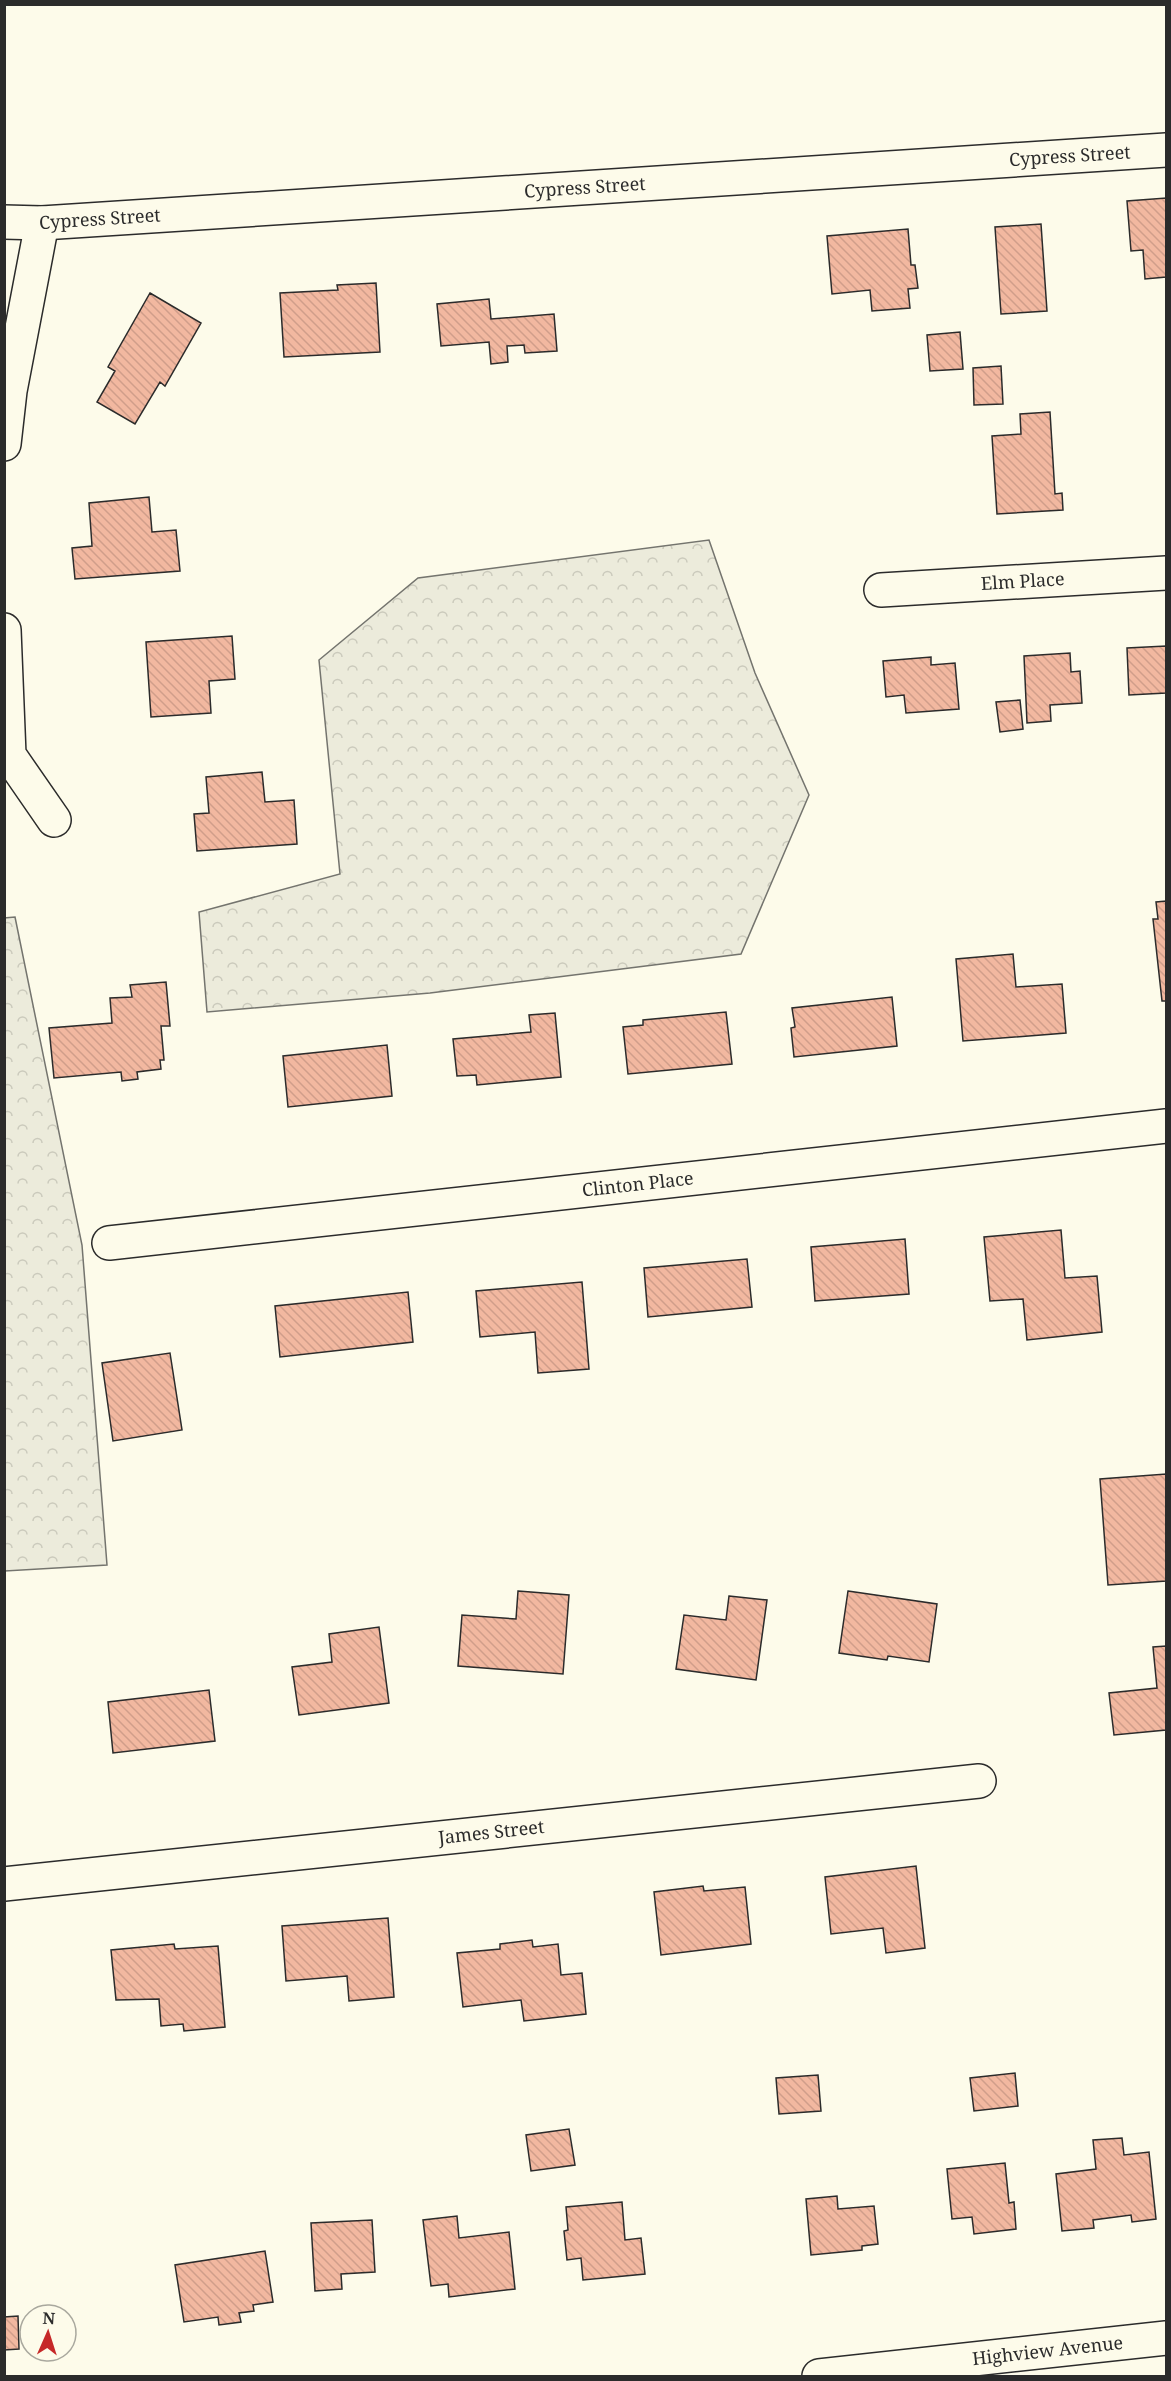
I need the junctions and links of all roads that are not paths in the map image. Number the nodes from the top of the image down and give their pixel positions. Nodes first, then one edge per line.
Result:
1 (1167, 150) edge
2 (4, 222) edge
3 (42, 223) junction
4 (4, 444) edge
5 (1167, 573) edge
6 (881, 590) dead end
7 (4, 630) edge
8 (54, 820) dead end
9 (1167, 1126) edge
10 (109, 1243) dead end
11 (979, 1781) dead end
12 (4, 1884) edge
13 (1167, 2338) edge
14 (819, 2376) edge

1 - 3 street, Cypress Street
2 - 3 street, Cypress Street
3 - 4 street
5 - 6 street, Elm Place
7 - 8 street
9 - 10 street, Clinton Place
11 - 12 street, James Street
13 - 14 street, Highview Avenue

